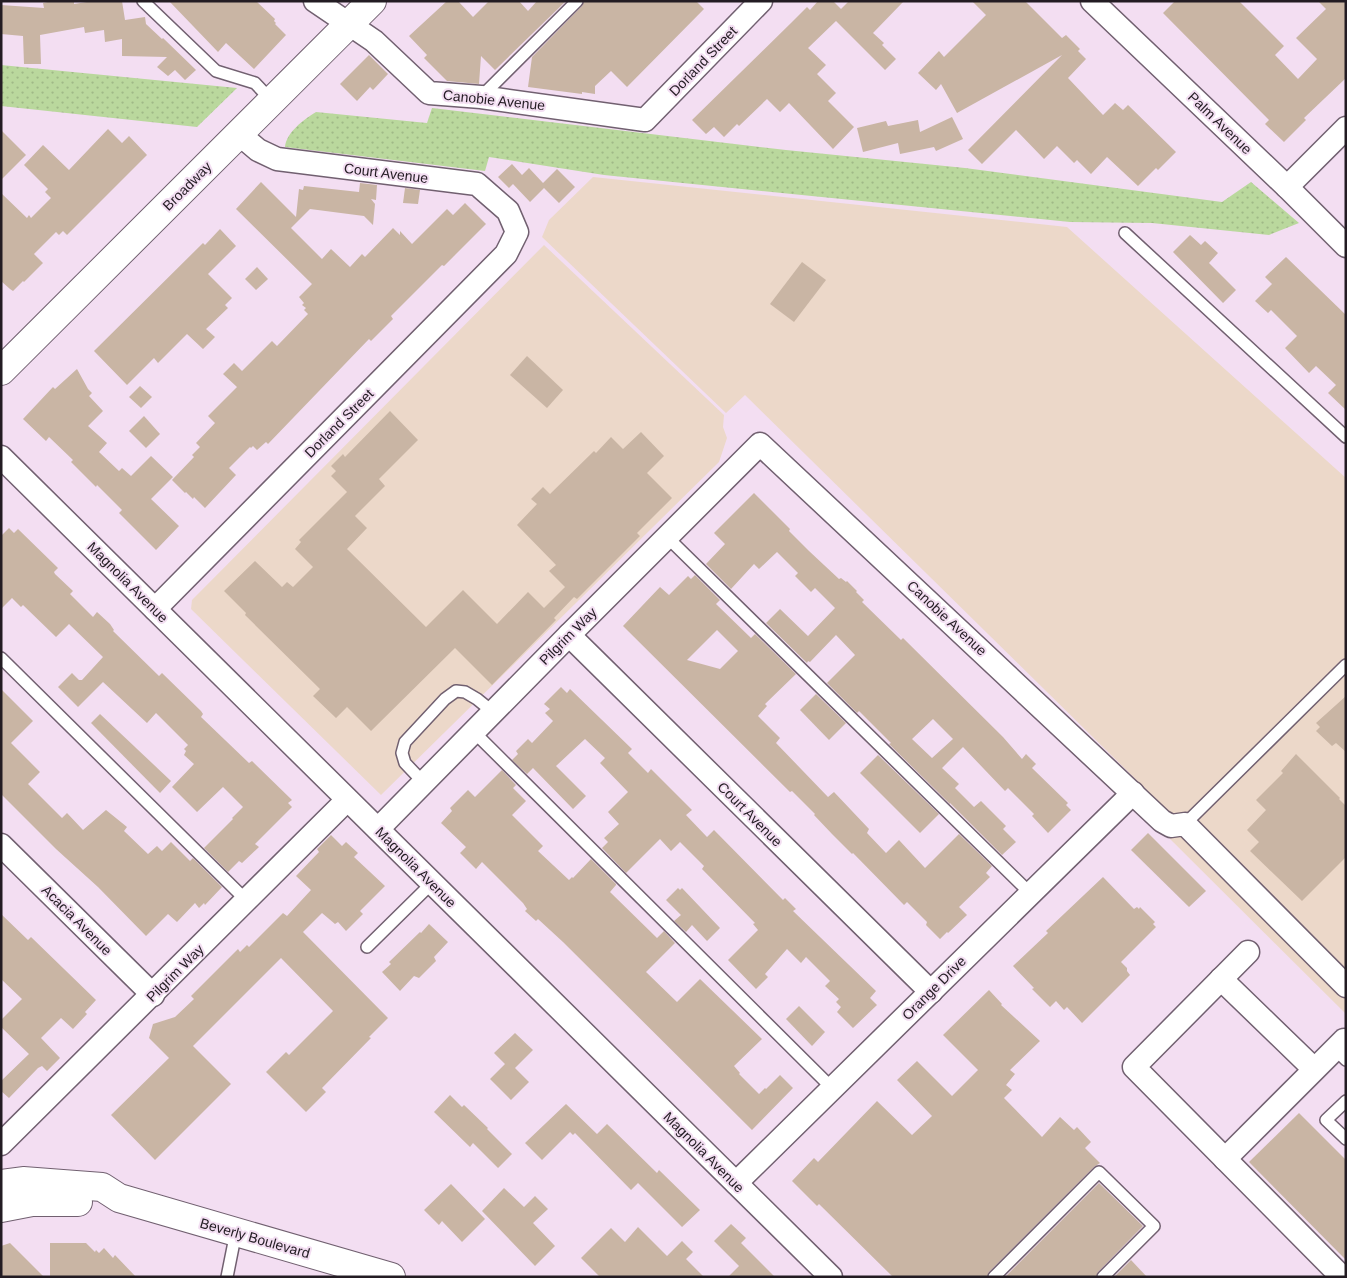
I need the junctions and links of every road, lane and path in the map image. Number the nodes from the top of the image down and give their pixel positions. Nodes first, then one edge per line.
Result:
1 (143, 1) edge
2 (315, 1) edge
3 (372, 1) edge
4 (576, 1) edge
5 (761, 1) edge
6 (1092, 1) edge
7 (349, 25) junction
8 (481, 97) junction
9 (272, 101) junction
10 (645, 120) joint
11 (1346, 128) edge
12 (239, 134) junction
13 (1287, 187) junction
14 (517, 232) joint
15 (1125, 233) dead end
16 (1346, 246) edge
17 (1, 371) edge
18 (1346, 437) edge
19 (760, 444) joint
20 (1, 457) edge
21 (667, 537) junction
22 (155, 609) junction
23 (569, 635) junction
24 (1, 658) edge
25 (1346, 665) edge
26 (493, 712) junction
27 (474, 732) junction
28 (424, 783) junction
29 (1133, 793) junction
30 (347, 800) junction
31 (1185, 824) junction
32 (378, 829) junction
33 (1, 845) edge
34 (432, 883) junction
35 (1030, 893) junction
36 (247, 901) junction
37 (367, 947) dead end
38 (1248, 952) dead end
39 (1221, 979) junction
40 (1346, 986) edge
41 (931, 992) junction
42 (153, 995) junction
43 (1341, 1050) edge
44 (1314, 1069) junction
45 (832, 1088) junction
46 (1346, 1101) edge
47 (1346, 1139) edge
48 (1, 1144) edge
49 (1225, 1159) junction
50 (736, 1183) junction
51 (1, 1184) edge
52 (119, 1198) junction
53 (1, 1208) edge
54 (236, 1232) junction
55 (355, 1272) edge
56 (227, 1277) edge
57 (391, 1277) edge
58 (831, 1277) edge
59 (994, 1277) edge
60 (1103, 1277) edge
61 (1342, 1277) edge

1 - 9 lane
2 - 7 street, Canobie Avenue
3 - 7 main road, Broadway
4 - 8 lane
5 - 10 street, Dorland Street
6 - 13 street, Palm Avenue
7 - 8 street, Canobie Avenue
7 - 9 main road, Broadway
8 - 10 street, Canobie Avenue
9 - 12 main road, Broadway
11 - 13 street
12 - 14 street, Court Avenue
12 - 17 main road, Broadway
13 - 16 street, Palm Avenue
14 - 22 street, Dorland Street
15 - 18 lane
19 - 21 street, Pilgrim Way
19 - 29 street, Canobie Avenue
20 - 22 street, Magnolia Avenue
21 - 23 street, Pilgrim Way
21 - 35 lane
22 - 30 street, Magnolia Avenue
23 - 26 street, Pilgrim Way
23 - 41 street, Court Avenue
24 - 36 lane
25 - 31 lane
26 - 27 street, Pilgrim Way
26 - 28 lane
27 - 28 street, Pilgrim Way
27 - 45 lane
28 - 32 street, Pilgrim Way
29 - 31 street, Canobie Avenue
29 - 35 street, Orange Drive
30 - 32 street, Magnolia Avenue
30 - 36 street, Pilgrim Way
31 - 40 street
32 - 34 street, Magnolia Avenue
33 - 42 street, Acacia Avenue
34 - 37 lane
34 - 50 street, Magnolia Avenue
35 - 41 street, Orange Drive
36 - 42 street, Pilgrim Way
38 - 39 street
39 - 44 street
39 - 49 street
41 - 45 street, Orange Drive
42 - 48 street, Pilgrim Way
43 - 44 street
44 - 49 street
45 - 50 street, Orange Drive
46 - 47 lane
49 - 61 street
50 - 58 street, Magnolia Avenue
51 - 52 main road, Beverly Boulevard
52 - 53 main road, Beverly Boulevard
52 - 54 main road, Beverly Boulevard
54 - 55 main road, Beverly Boulevard
54 - 56 lane
55 - 57 main road, Beverly Boulevard
59 - 60 lane

